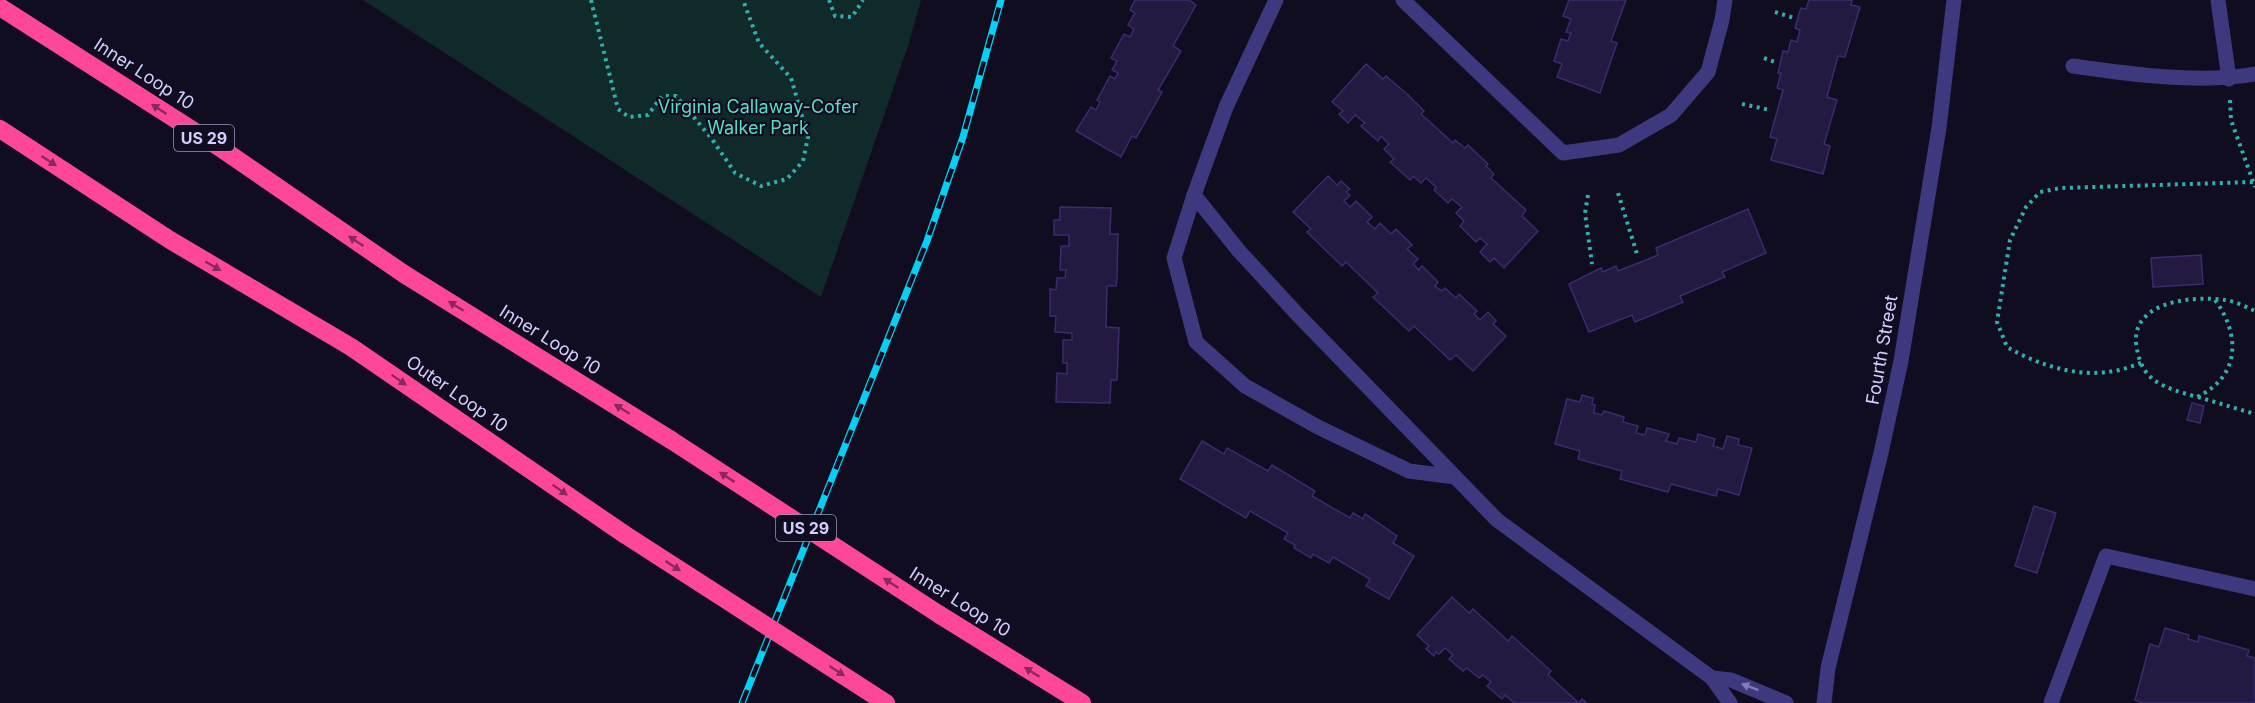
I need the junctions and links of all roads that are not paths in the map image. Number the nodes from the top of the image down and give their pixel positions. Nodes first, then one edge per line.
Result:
1 (1276, 0) edge
2 (1403, 0) edge
3 (1725, 0) edge
4 (1954, 0) edge
5 (2218, 0) edge
6 (0, 7) edge
7 (2073, 66) dead end
8 (2255, 74) edge
9 (2229, 79) junction
10 (0, 129) edge
11 (1194, 195) junction
12 (1455, 477) junction
13 (2255, 589) edge
14 (1712, 678) junction
15 (1724, 700) edge
16 (886, 703) edge
17 (1082, 703) edge
18 (1786, 703) edge
19 (1824, 703) edge
20 (2051, 703) edge

1 - 11 street
2 - 3 street
4 - 19 street, Fourth Street
5 - 9 street
17 -> 6 highway, Inner Loop 10 / US 29, bridge
7 - 9 street
8 - 9 street
10 -> 16 highway, Outer Loop 10, bridge
11 - 12 street
11 - 12 street
12 - 14 street
13 - 20 street
14 - 15 street
18 -> 14 street

